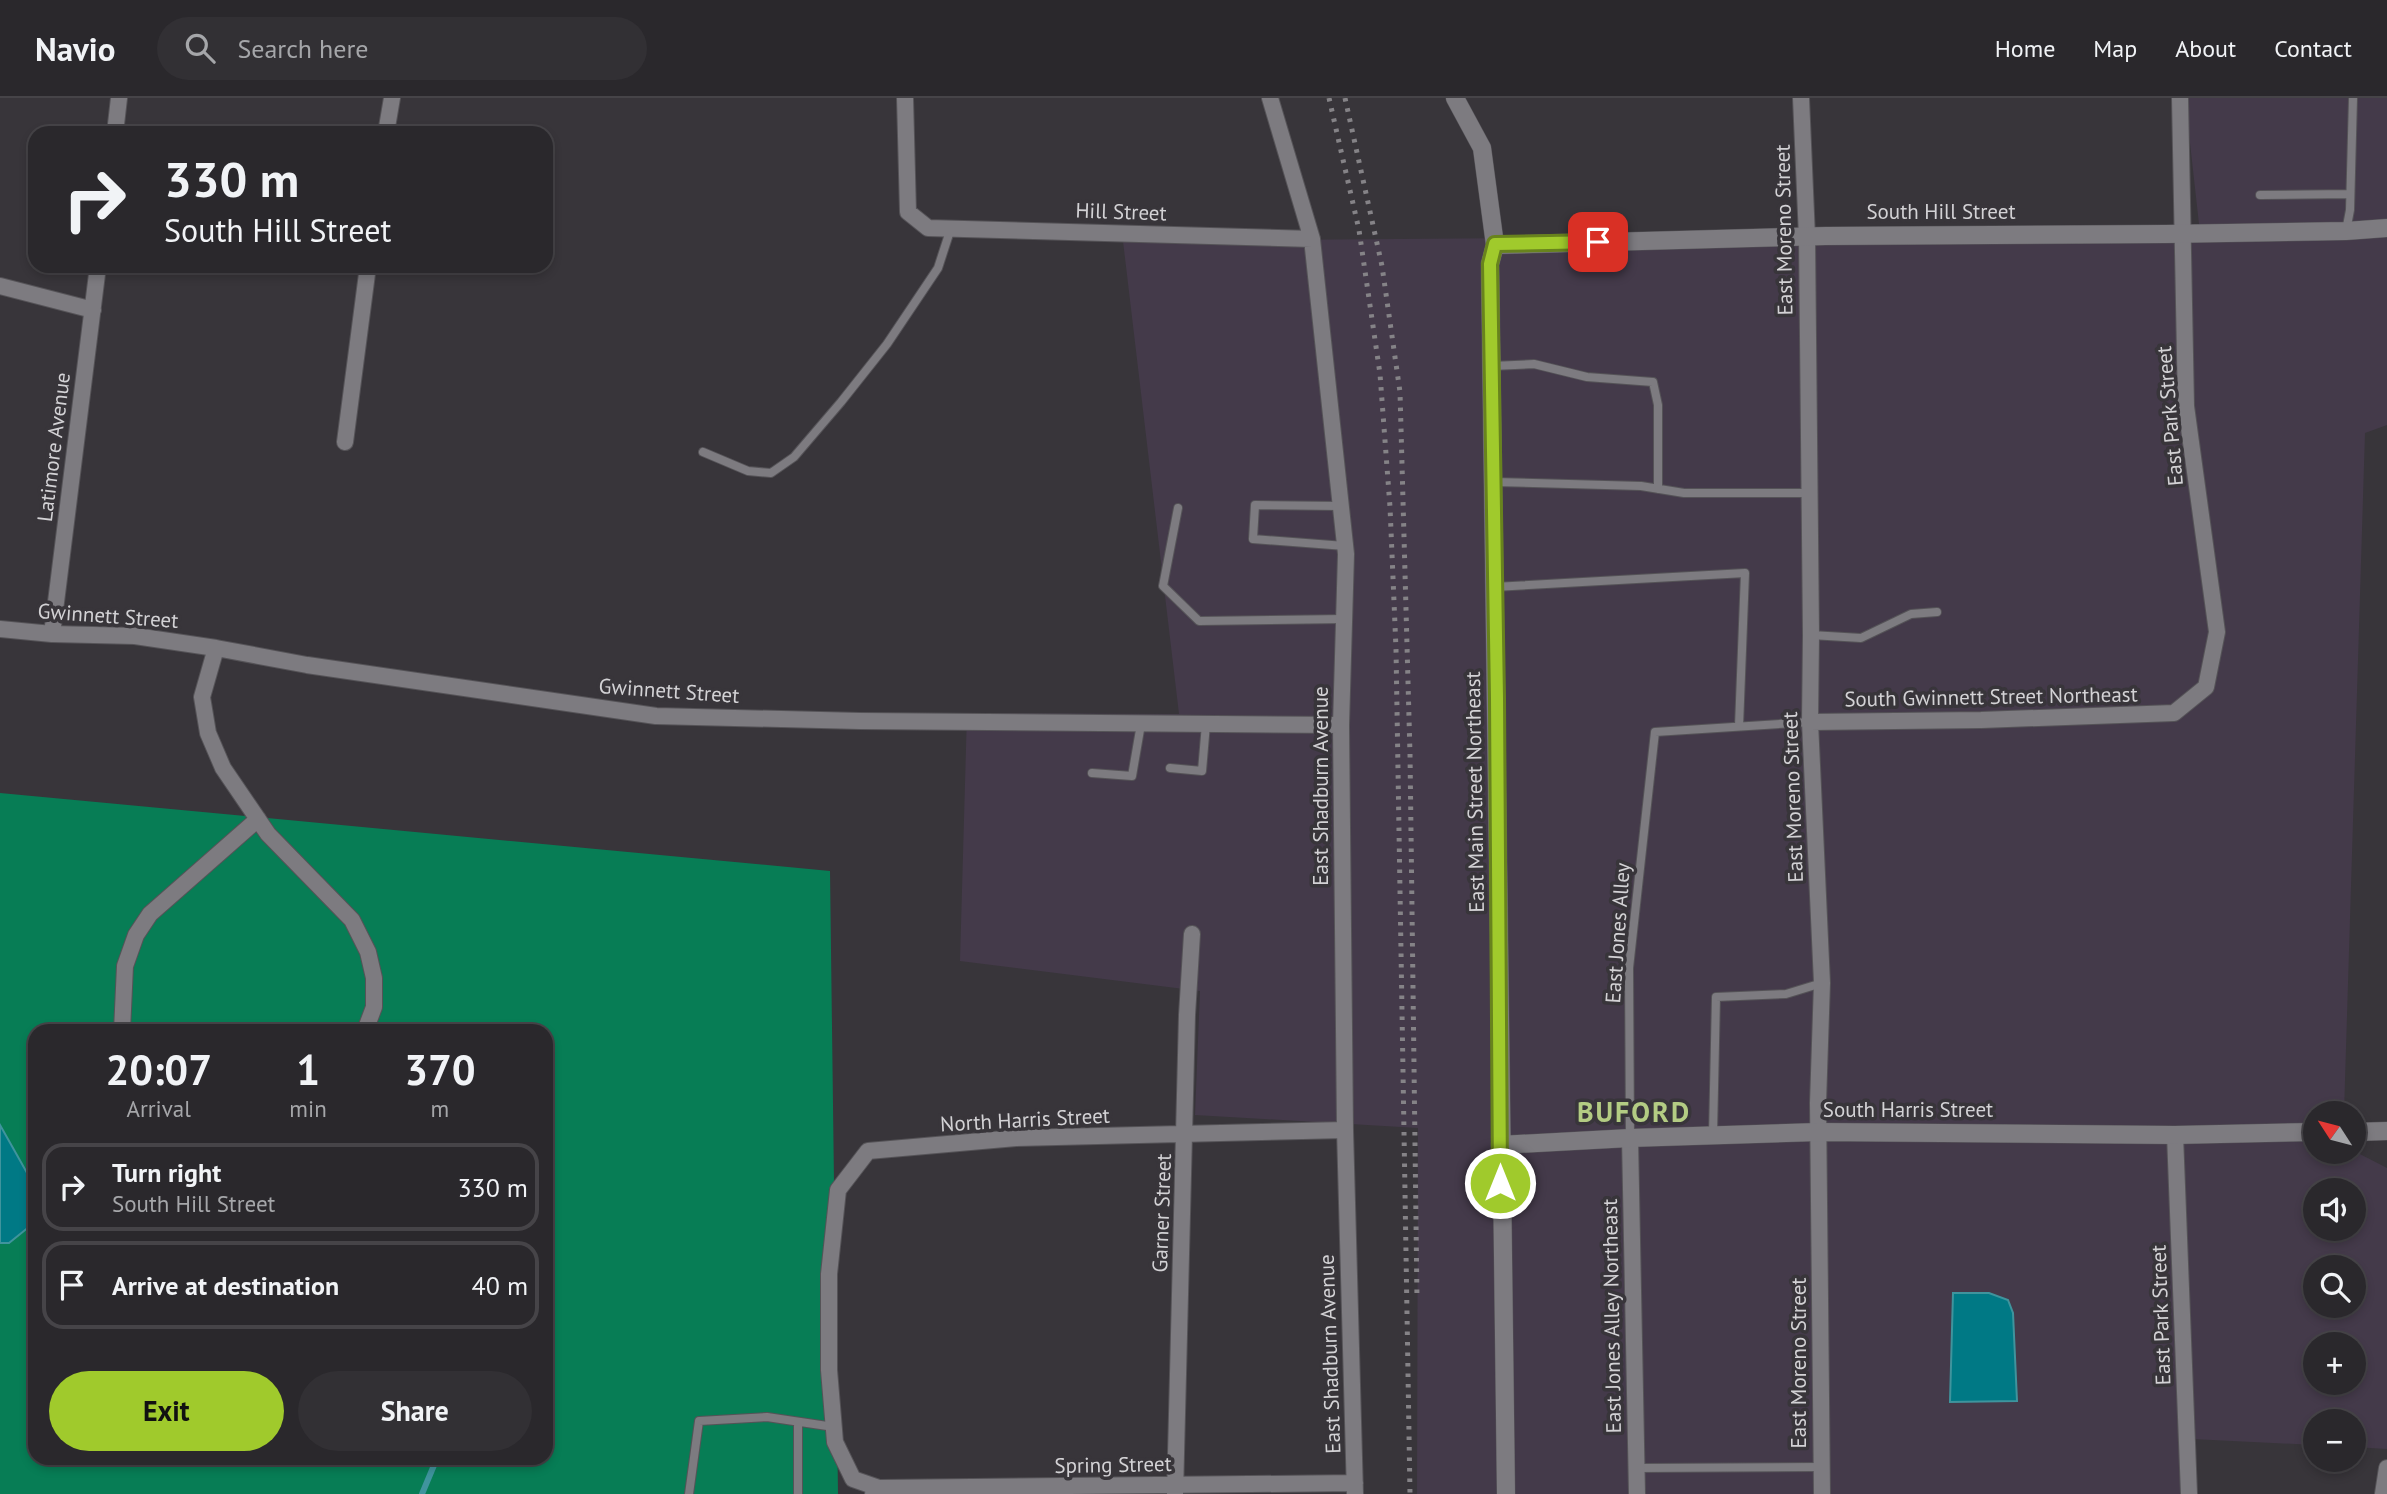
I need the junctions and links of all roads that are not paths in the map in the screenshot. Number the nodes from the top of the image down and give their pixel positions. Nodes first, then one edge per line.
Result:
1 (120, 98) edge
2 (392, 98) edge
3 (905, 98) edge
4 (1270, 98) edge
5 (1455, 98) edge
6 (1801, 98) edge
7 (2179, 98) edge
8 (2353, 98) edge
9 (116, 126) edge
10 (387, 126) edge
11 (2350, 194) junction
12 (2260, 195) dead end
13 (951, 228) junction
14 (2387, 228) edge
15 (2346, 231) junction
16 (2182, 233) junction
17 (1808, 237) junction
18 (1312, 239) junction
19 (1495, 244) junction
20 (97, 273) edge
21 (367, 273) edge
22 (0, 286) edge
23 (93, 310) junction
24 (1492, 366) junction
25 (345, 442) dead end
26 (704, 452) dead end
27 (1492, 482) junction
28 (1658, 489) junction
29 (1810, 493) junction
30 (1341, 506) junction
31 (1178, 508) dead end
32 (1345, 546) junction
33 (1494, 587) junction
34 (1937, 612) dead end
35 (1344, 619) junction
36 (0, 629) edge
37 (52, 634) junction
38 (1811, 635) junction
39 (216, 648) junction
40 (2174, 713) joint
41 (1810, 722) junction
42 (1141, 724) junction
43 (1206, 724) junction
44 (1340, 725) junction
45 (1739, 726) junction
46 (1170, 768) dead end
47 (1092, 773) dead end
48 (258, 819) junction
49 (1192, 934) dead end
50 (1822, 983) junction
51 (122, 1024) edge
52 (368, 1024) edge
53 (1345, 1130) junction
54 (2387, 1131) edge
55 (1818, 1132) junction
56 (2303, 1132) edge
57 (2366, 1132) edge
58 (1713, 1135) junction
59 (2175, 1135) junction
60 (1185, 1136) junction
61 (1630, 1138) junction
62 (1500, 1145) junction
63 (798, 1422) junction
64 (834, 1427) junction
65 (1821, 1466) junction
66 (1637, 1468) junction
67 (2387, 1468) edge
68 (1355, 1488) edge
69 (1175, 1489) edge
70 (876, 1491) edge
71 (689, 1494) edge
72 (798, 1494) edge
73 (1506, 1494) edge
74 (1637, 1494) edge
75 (1822, 1494) edge
76 (2189, 1494) edge
77 (2384, 1494) edge

1 - 9 street
2 - 10 street
3 - 13 street, Hill Street
4 - 18 street, East Shadburn Avenue
5 - 19 street, East Main Street Northeast
6 - 17 street, East Moreno Street
7 - 16 street, East Park Street
8 - 11 lane
11 - 12 lane
11 - 15 lane
13 - 18 street, Hill Street
13 - 26 lane
14 - 15 street, South Hill Street
15 - 16 street, South Hill Street
16 - 17 street, South Hill Street
16 - 40 street, East Park Street
17 - 19 street, South Hill Street
17 - 29 street, East Moreno Street
18 - 30 street, East Shadburn Avenue
19 - 24 street, East Main Street Northeast
20 - 23 street, Latimore Avenue
21 - 25 street
22 - 23 street
23 - 37 street, Latimore Avenue
24 - 27 street, East Main Street Northeast
24 - 28 lane
27 - 28 lane
27 - 33 street, East Main Street Northeast
28 - 29 lane
29 - 38 street, East Moreno Street
30 - 32 street, East Shadburn Avenue
30 - 32 lane
31 - 35 lane
32 - 35 street, East Shadburn Avenue
33 - 45 lane
33 - 62 street, East Main Street Northeast
34 - 38 lane
35 - 44 street, East Shadburn Avenue
36 - 37 street, Gwinnett Street
37 - 39 street, Gwinnett Street
38 - 41 street, East Moreno Street
39 - 42 street, Gwinnett Street
39 - 48 street
40 - 41 street, South Gwinnett Street Northeast
41 - 45 lane
41 - 50 street, East Moreno Street
42 - 43 street, Gwinnett Street
42 - 47 lane
43 - 44 street, Gwinnett Street
43 - 46 lane
44 - 53 street, East Shadburn Avenue
45 - 61 lane, East Jones Alley
48 - 51 street
48 - 52 street
49 - 60 street, Garner Street
50 - 55 street, East Moreno Street
50 - 58 lane
53 - 60 street, North Harris Street
53 - 68 street, East Shadburn Avenue
54 - 57 street
55 - 58 street, South Harris Street
55 - 59 street, South Harris Street
55 - 65 street, East Moreno Street
56 - 59 street, South Harris Street
58 - 61 street, South Harris Street
59 - 76 street, East Park Street
60 - 64 street, North Harris Street
60 - 69 street, Garner Street
61 - 62 street, South Harris Street
61 - 66 street, East Jones Alley Northeast
62 - 73 street, East Main Street Northeast
63 - 64 lane
63 - 71 lane
63 - 72 lane
64 - 70 street
65 - 66 lane
65 - 75 street, East Moreno Street
66 - 74 street, East Jones Alley Northeast
67 - 77 street
68 - 69 street, Spring Street
69 - 70 street, Spring Street

